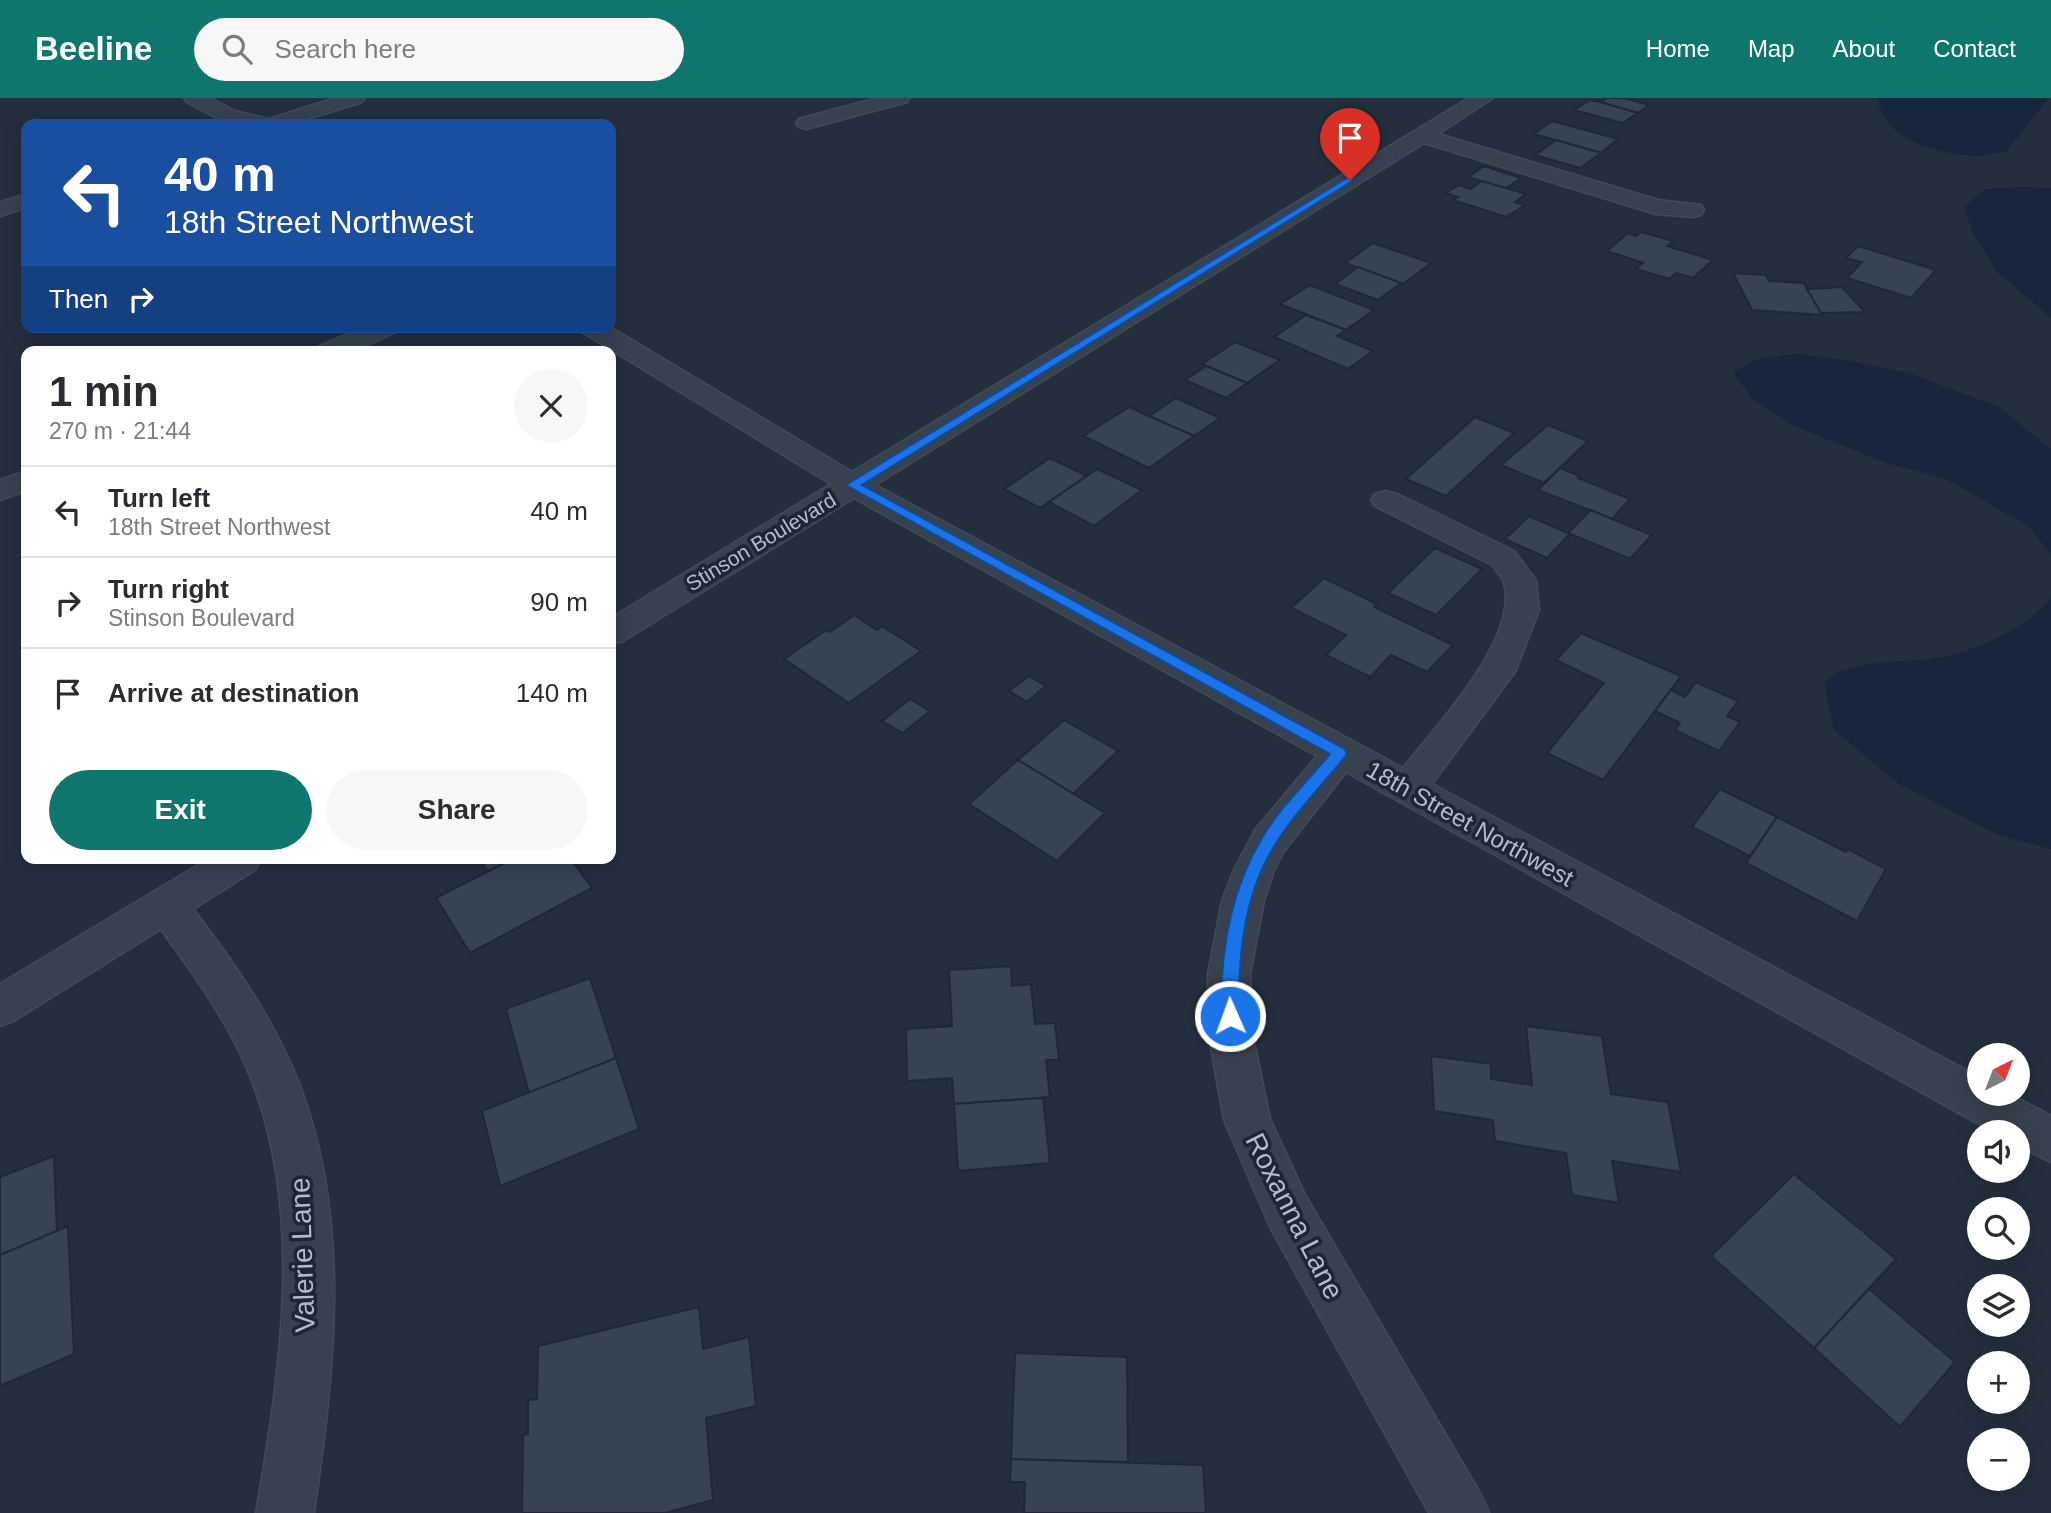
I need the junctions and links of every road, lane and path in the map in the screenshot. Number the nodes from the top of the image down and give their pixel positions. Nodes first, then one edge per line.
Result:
1 (194, 98) edge
2 (355, 98) edge
3 (900, 98) edge
4 (1483, 98) edge
5 (246, 119) edge
6 (289, 119) edge
7 (806, 123) dead end
8 (1421, 136) junction
9 (21, 203) edge
10 (0, 209) edge
11 (1693, 210) dead end
12 (373, 333) edge
13 (601, 333) edge
14 (343, 346) edge
15 (21, 482) edge
16 (853, 485) junction
17 (0, 491) edge
18 (1386, 500) dead end
19 (616, 630) edge
20 (1340, 753) junction
21 (1407, 789) junction
22 (233, 864) edge
23 (167, 905) junction
24 (0, 1007) edge
25 (2051, 1140) edge
26 (285, 1513) edge
27 (1460, 1513) edge

1 - 5 street
2 - 6 street
3 - 7 street
4 - 8 street, Stinson Boulevard
8 - 11 street
8 - 16 street, Stinson Boulevard
9 - 10 street
12 - 14 street
13 - 16 street, 18th Street Northwest
15 - 17 street
16 - 19 street, Stinson Boulevard
16 - 20 street, 18th Street Northwest
18 - 21 street
20 - 21 street, 18th Street Northwest
20 - 27 street, Roxanna Lane
21 - 25 street, 18th Street Northwest
22 - 23 street
23 - 24 street
23 - 26 street, Valerie Lane

